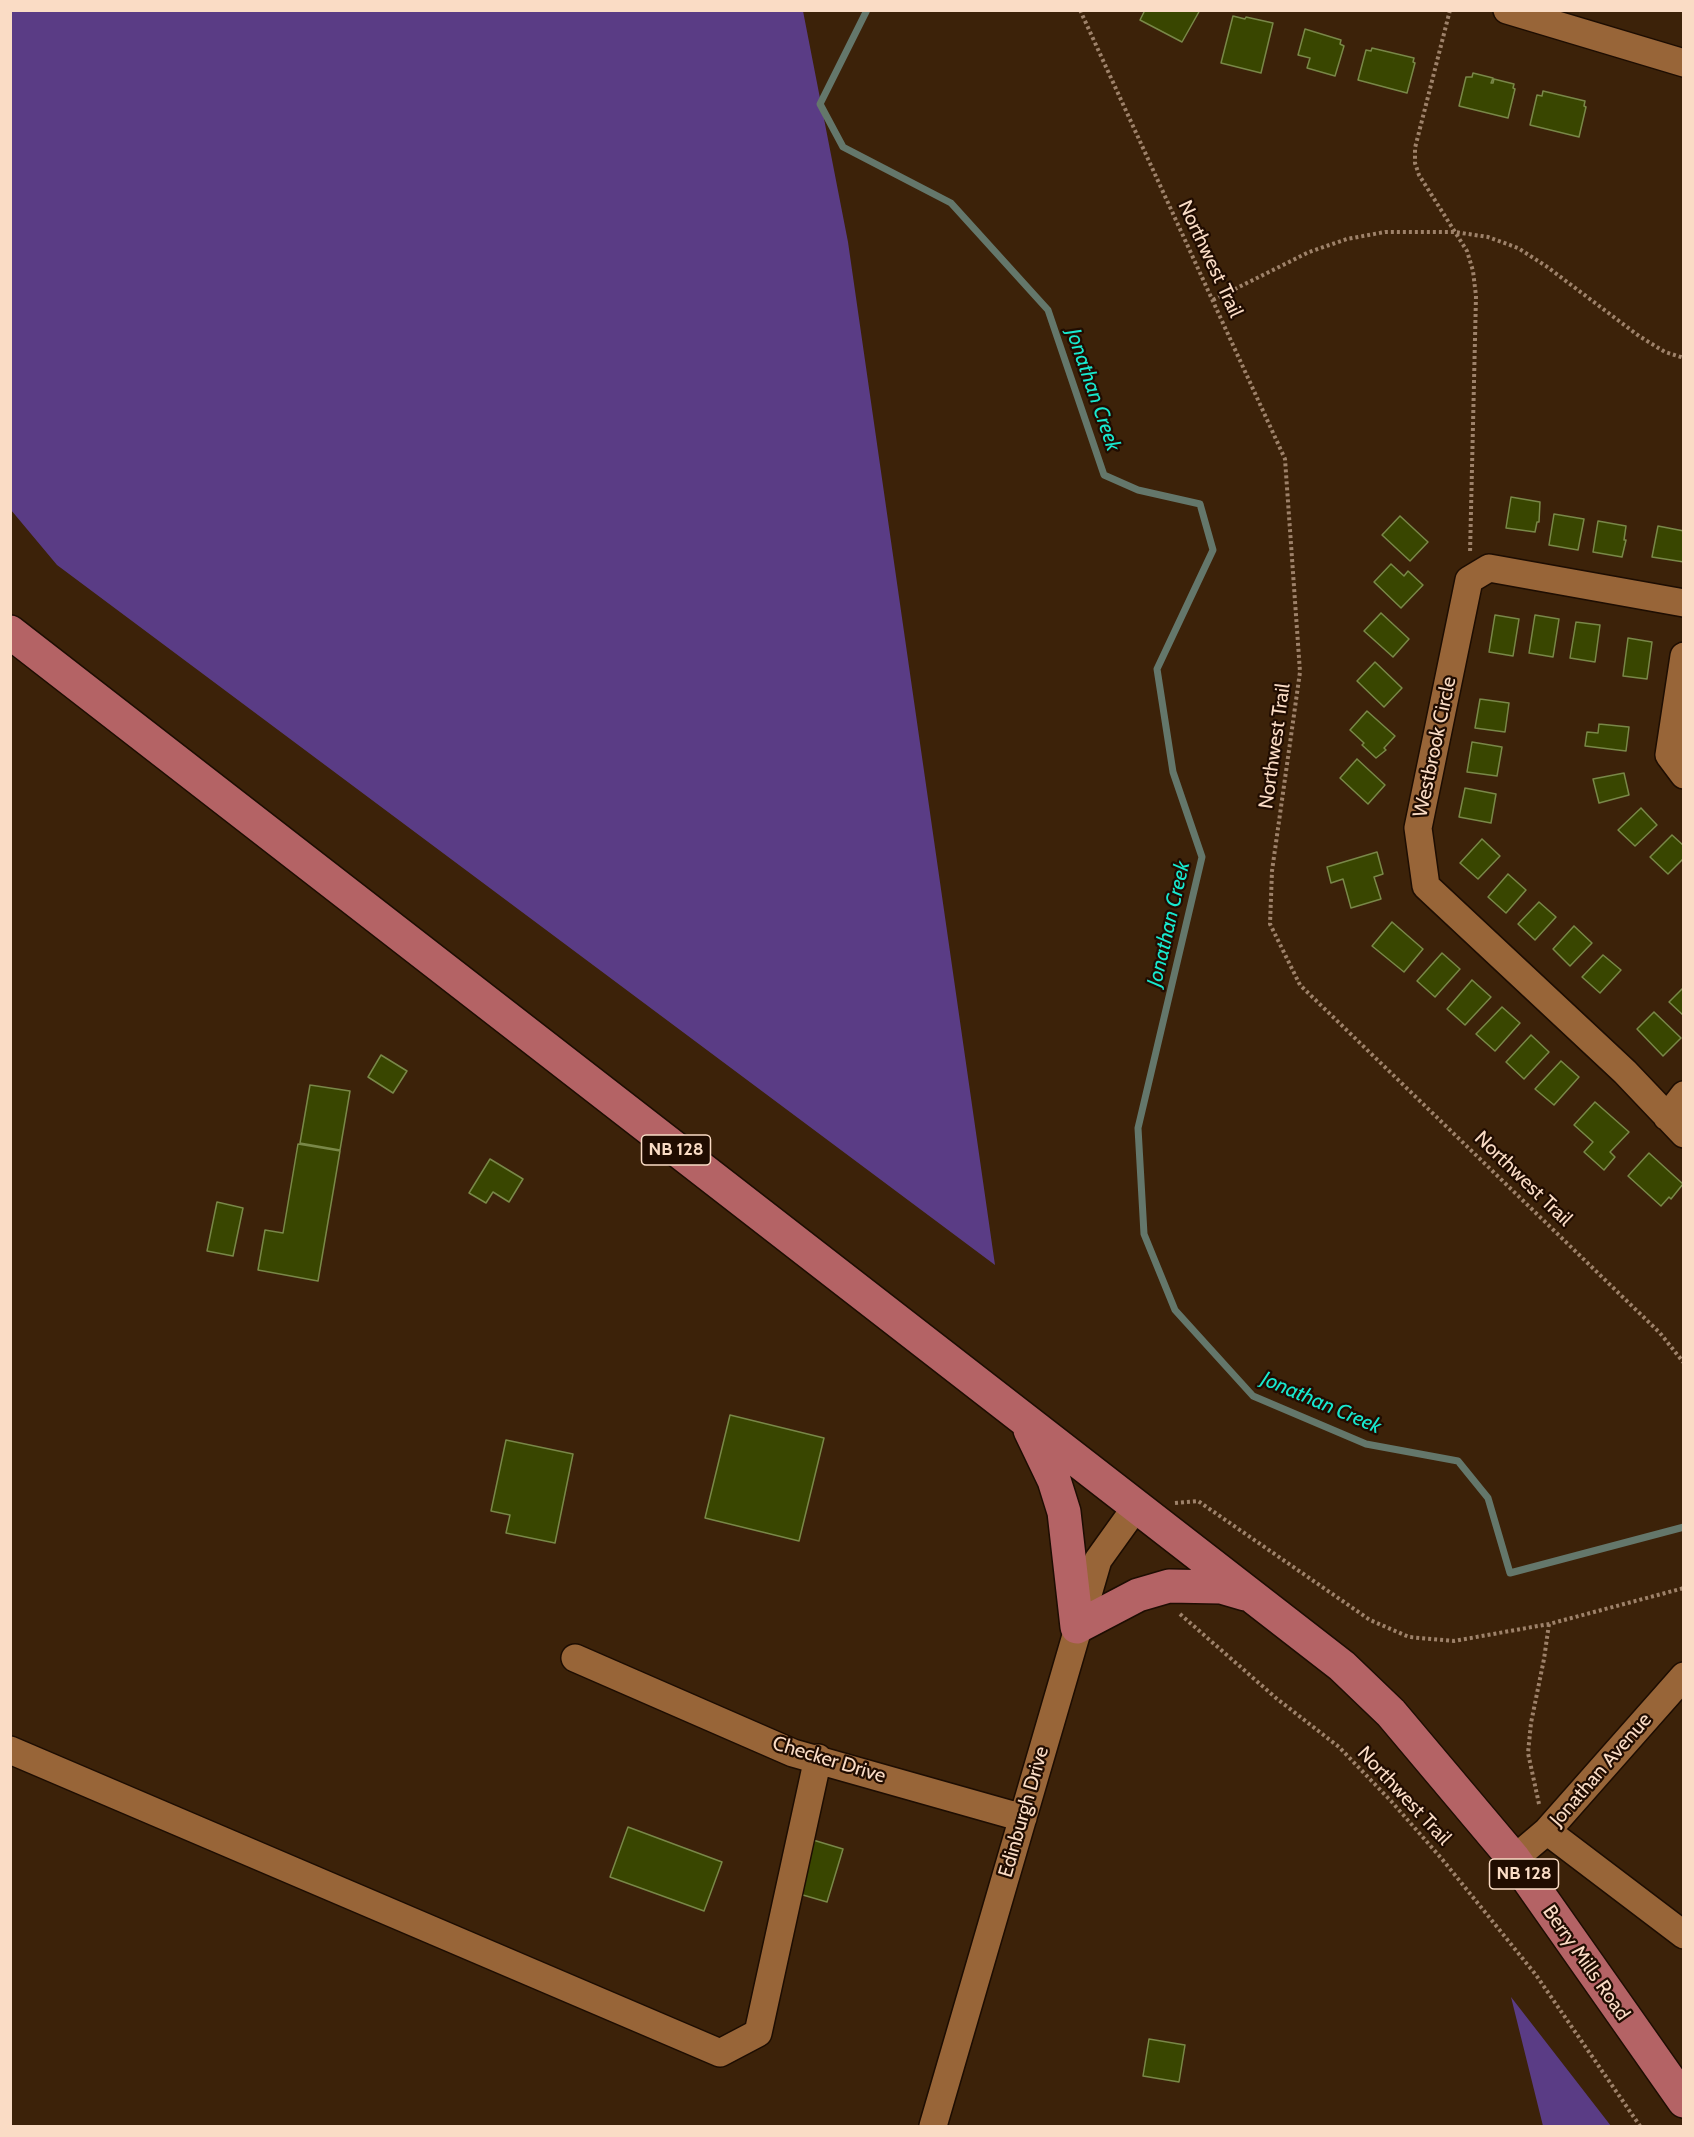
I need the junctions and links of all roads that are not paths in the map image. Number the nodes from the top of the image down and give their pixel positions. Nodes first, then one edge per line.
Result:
1 (1507, 10) edge
2 (1683, 63) edge
3 (1683, 603) edge
4 (10, 632) edge
5 (1683, 656) edge
6 (1683, 775) edge
7 (1683, 1095) edge
8 (1675, 1125) edge
9 (1026, 1422) junction
10 (1136, 1507) junction
11 (1253, 1597) junction
12 (1077, 1627) junction
13 (575, 1658) dead end
14 (1683, 1676) edge
15 (10, 1750) edge
16 (818, 1758) junction
17 (1023, 1818) junction
18 (1547, 1831) junction
19 (1514, 1859) junction
20 (1683, 1935) edge
21 (1683, 2101) edge
22 (933, 2127) edge

1 - 2 street
3 - 8 street, Westbrook Circle
4 - 9 main road, NB 128
5 - 6 street
7 - 8 street
9 - 10 main road, NB 128
9 - 12 main road
10 - 11 main road, NB 128
10 - 12 street, Edinburgh Drive
11 - 12 main road
11 - 19 main road, Berry Mills Road / NB 128
12 - 17 street, Edinburgh Drive
13 - 16 street, Checker Drive
14 - 18 street, Jonathan Avenue
15 - 16 street
16 - 17 street, Checker Drive
17 - 22 street, Edinburgh Drive
18 - 19 street, Jonathan Avenue
18 - 20 street
19 - 21 main road, Berry Mills Road / NB 128

